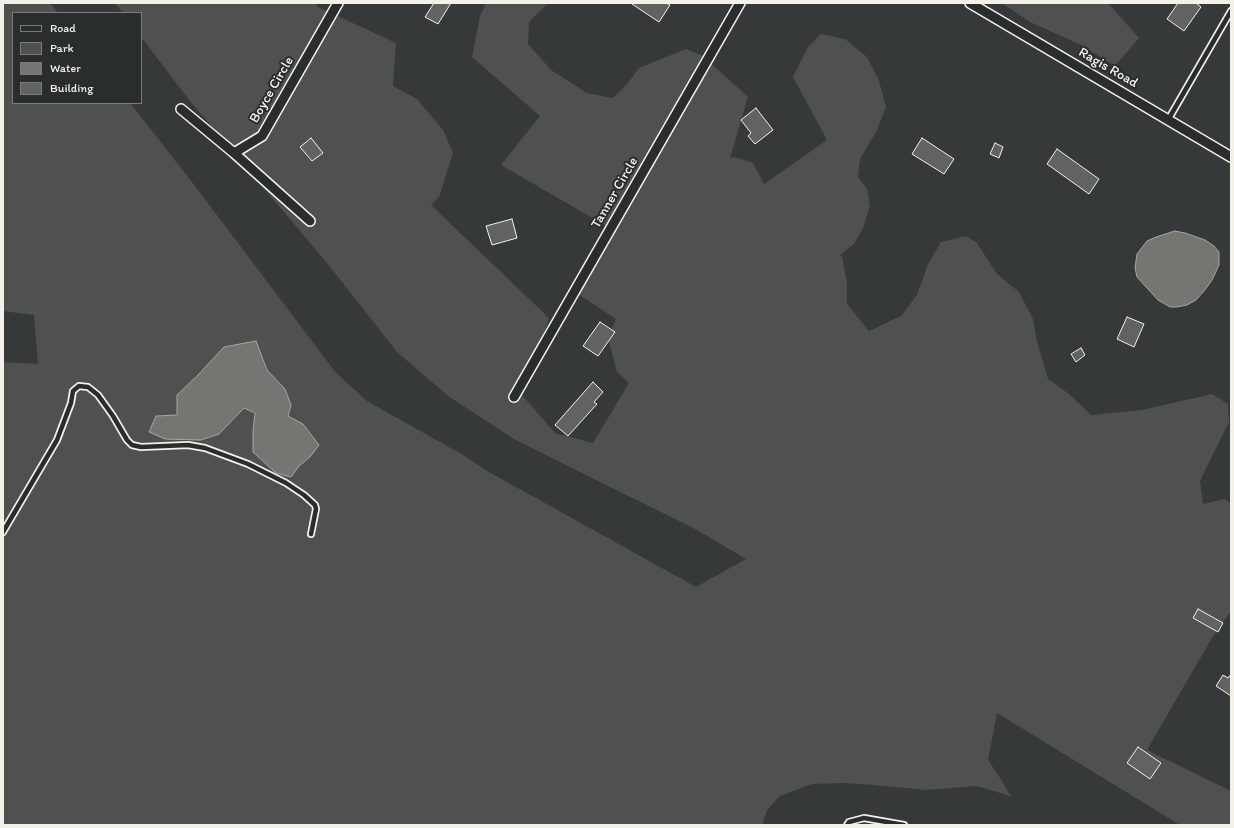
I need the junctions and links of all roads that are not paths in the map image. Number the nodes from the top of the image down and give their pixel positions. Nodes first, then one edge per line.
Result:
1 (338, 3) edge
2 (740, 3) edge
3 (970, 3) edge
4 (1231, 11) edge
5 (181, 109) dead end
6 (1168, 120) junction
7 (234, 153) junction
8 (1231, 157) edge
9 (310, 221) dead end
10 (514, 398) dead end
11 (3, 532) edge
12 (311, 534) dead end
13 (846, 825) edge
14 (904, 825) edge

1 - 7 street, Boyce Circle
2 - 10 street, Tanner Circle
3 - 6 street, Ragis Road
4 - 6 lane
5 - 7 street
6 - 8 street, Ragis Road
7 - 9 street
11 - 12 lane
13 - 14 lane

